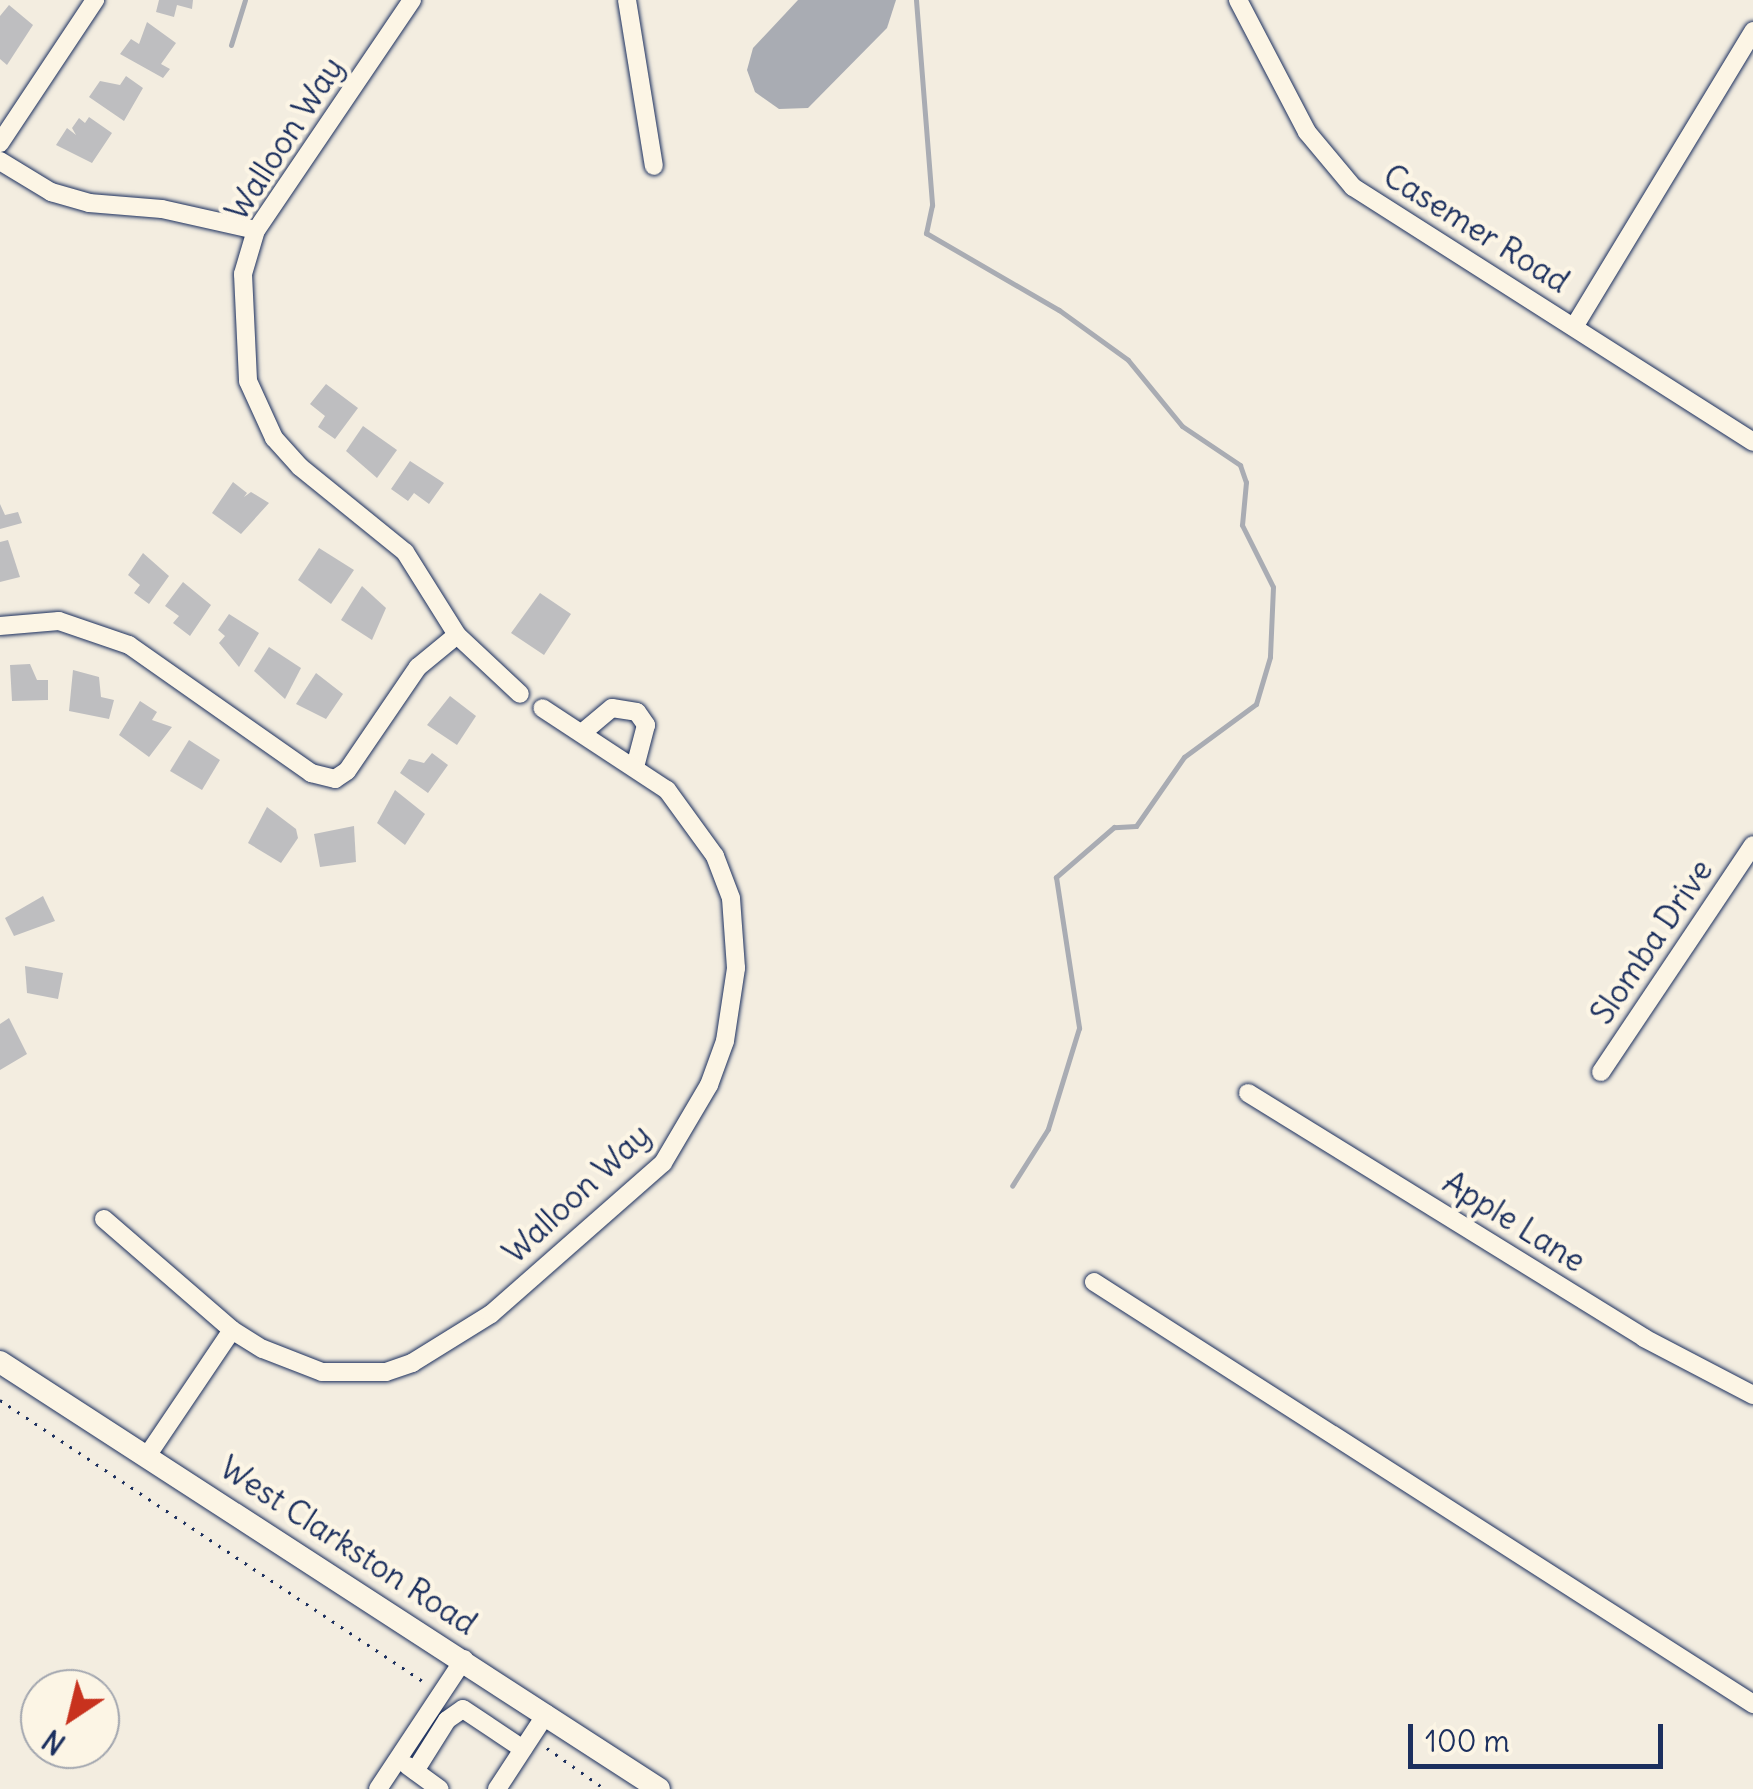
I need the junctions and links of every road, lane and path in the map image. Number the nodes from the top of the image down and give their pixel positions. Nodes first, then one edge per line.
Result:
1 (95, 0) edge
2 (412, 0) edge
3 (627, 0) edge
4 (1238, 0) edge
5 (1753, 31) edge
6 (0, 143) edge
7 (0, 161) edge
8 (654, 166) dead end
9 (256, 230) junction
10 (1574, 326) junction
11 (1753, 442) edge
12 (0, 626) edge
13 (457, 635) junction
14 (520, 694) dead end
15 (542, 708) dead end
16 (582, 734) junction
17 (635, 767) junction
18 (1753, 845) edge
19 (1601, 1072) dead end
20 (1248, 1093) dead end
21 (104, 1219) dead end
22 (1094, 1282) dead end
23 (232, 1330) junction
24 (0, 1362) edge
25 (1753, 1395) edge
26 (0, 1400) edge
27 (147, 1456) junction
28 (464, 1659) junction
29 (441, 1694) junction
30 (1753, 1704) edge
31 (546, 1714) junction
32 (527, 1742) junction
33 (398, 1758) junction
34 (415, 1771) junction
35 (378, 1789) edge
36 (440, 1789) edge
37 (496, 1789) edge
38 (605, 1789) edge
39 (660, 1789) edge

1 - 6 street
2 - 9 street, Walloon Way
3 - 8 street
4 - 10 street, Casemer Road
5 - 10 street
7 - 9 street
9 - 13 street, Walloon Way
10 - 11 street, Casemer Road
12 - 13 street
13 - 14 street, Walloon Way
15 - 16 street, Walloon Way
16 - 17 street, Walloon Way
16 - 17 street
17 - 23 street, Walloon Way
18 - 19 street, Slomba Drive
20 - 25 street, Apple Lane
21 - 23 street, Walloon Way
22 - 30 street
23 - 27 street
24 - 27 main road, West Clarkston Road
26 - 29 path
27 - 28 main road, West Clarkston Road
28 - 29 street
28 - 31 main road, West Clarkston Road
29 - 33 street
31 - 32 street
31 - 39 main road, West Clarkston Road
32 - 34 street
32 - 37 street
32 - 38 path
33 - 34 street
33 - 35 street
34 - 36 street

